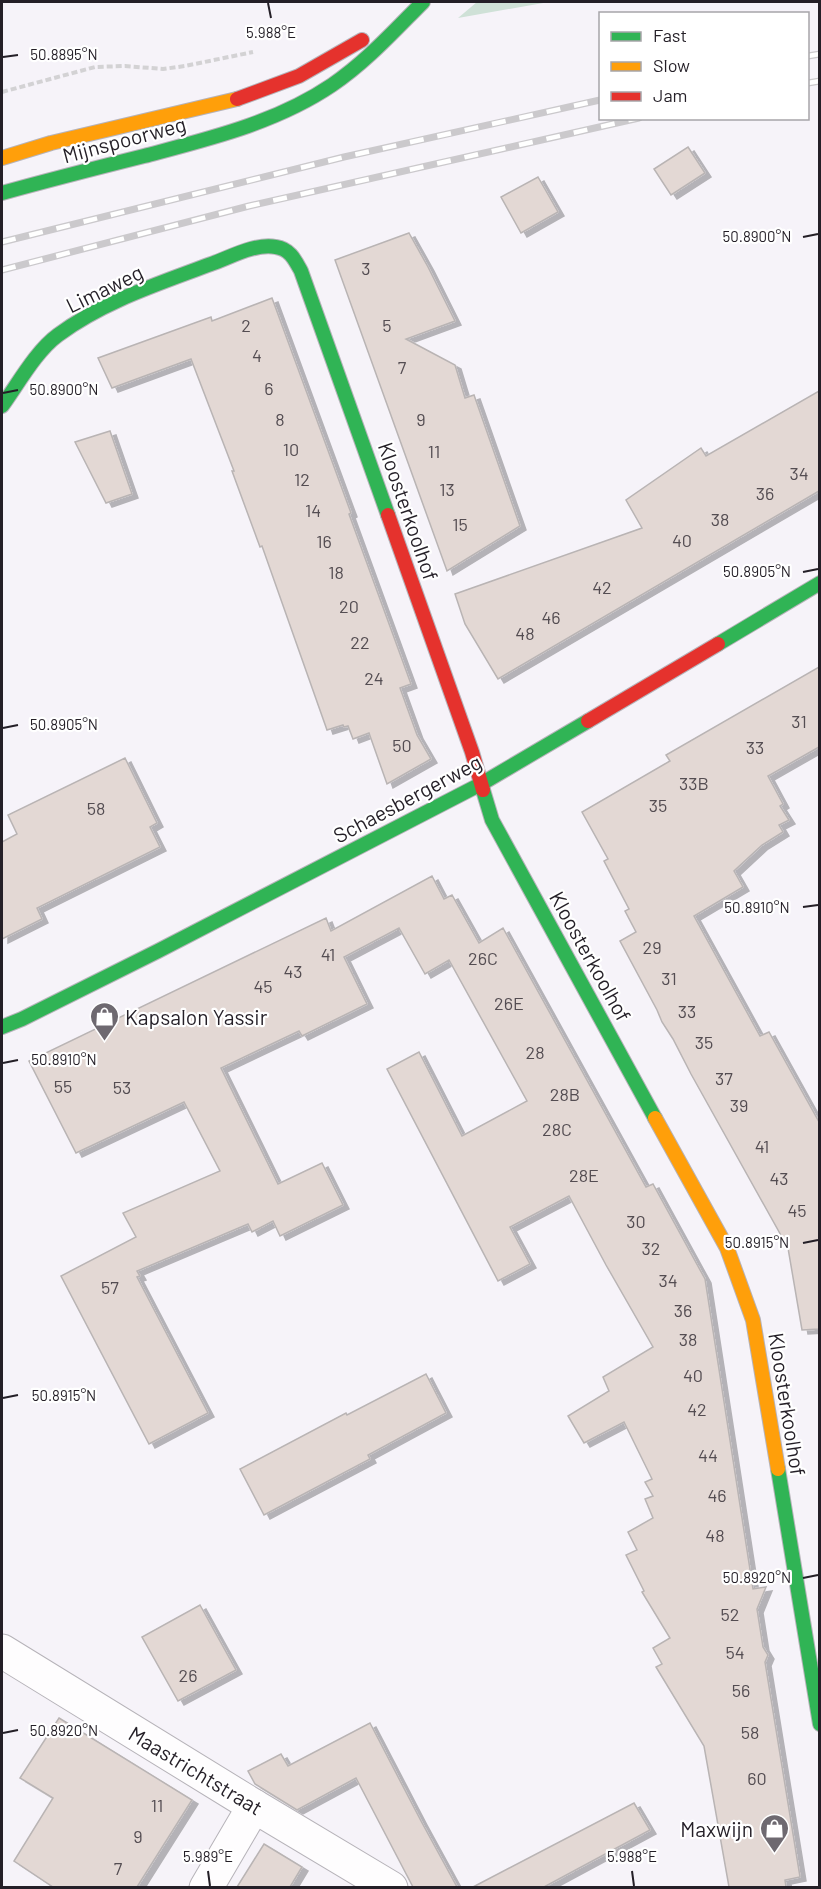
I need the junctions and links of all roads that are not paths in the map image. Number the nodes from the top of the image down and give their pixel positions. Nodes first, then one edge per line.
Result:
1 (423, 2) edge
2 (2, 158) edge
3 (2, 194) edge
4 (255, 248) joint
5 (2, 406) edge
6 (819, 583) edge
7 (481, 784) junction
8 (2, 1027) edge
9 (2, 1651) edge
10 (819, 1724) edge
11 (254, 1806) junction
12 (206, 1887) edge
13 (391, 1887) edge

1 - 2 street, Mijnspoorweg
1 - 3 street, Mijnspoorweg
4 - 5 street, Limaweg
4 - 7 street, Kloosterkoolhof
6 - 7 street, Schaesbergerweg
7 - 8 street, Schaesbergerweg
7 - 10 street, Kloosterkoolhof
9 - 11 street, Maastrichtstraat
11 - 12 street
11 - 13 street, Maastrichtstraat

